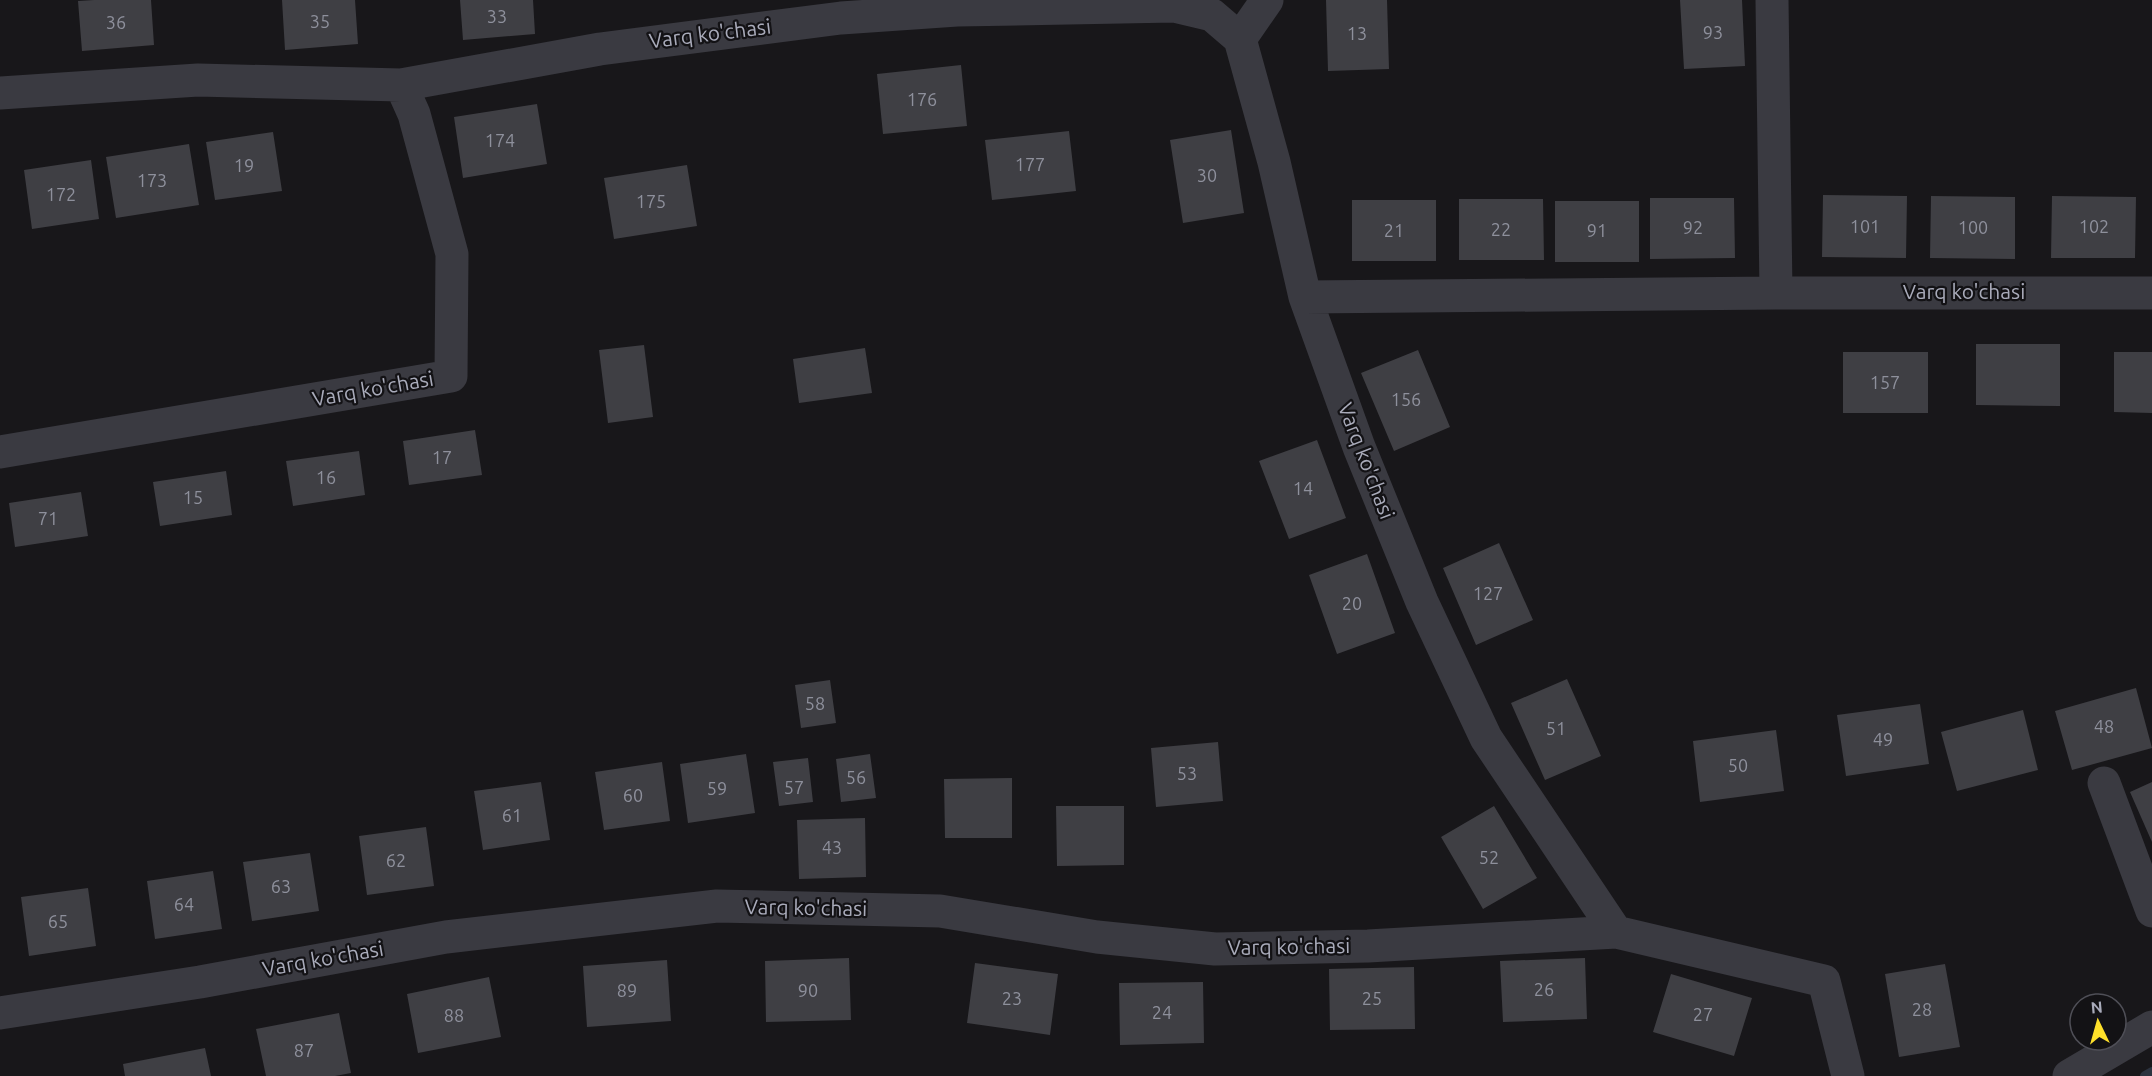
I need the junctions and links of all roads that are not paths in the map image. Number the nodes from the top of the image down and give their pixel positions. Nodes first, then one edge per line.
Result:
1 (1267, 0) edge
2 (1772, 0) edge
3 (841, 9) edge
4 (1240, 39) junction
5 (401, 85) junction
6 (0, 93) edge
7 (1776, 293) junction
8 (2152, 293) edge
9 (1305, 297) junction
10 (0, 452) edge
11 (2104, 783) dead end
12 (2152, 911) edge
13 (1616, 932) junction
14 (0, 1014) edge
15 (2152, 1028) edge
16 (1848, 1076) edge
17 (2069, 1076) edge

1 - 4 street
2 - 7 street
3 - 4 street, Varq ko'chasi
3 - 5 street, Varq ko'chasi
4 - 9 street, Varq ko'chasi
5 - 6 street, Varq ko'chasi
5 - 10 street, Varq ko'chasi
7 - 8 street, Varq ko'chasi
7 - 9 street, Varq ko'chasi
9 - 13 street, Varq ko'chasi
11 - 12 street
13 - 14 street, Varq ko'chasi
13 - 16 street, Varq ko'chasi
15 - 17 street

